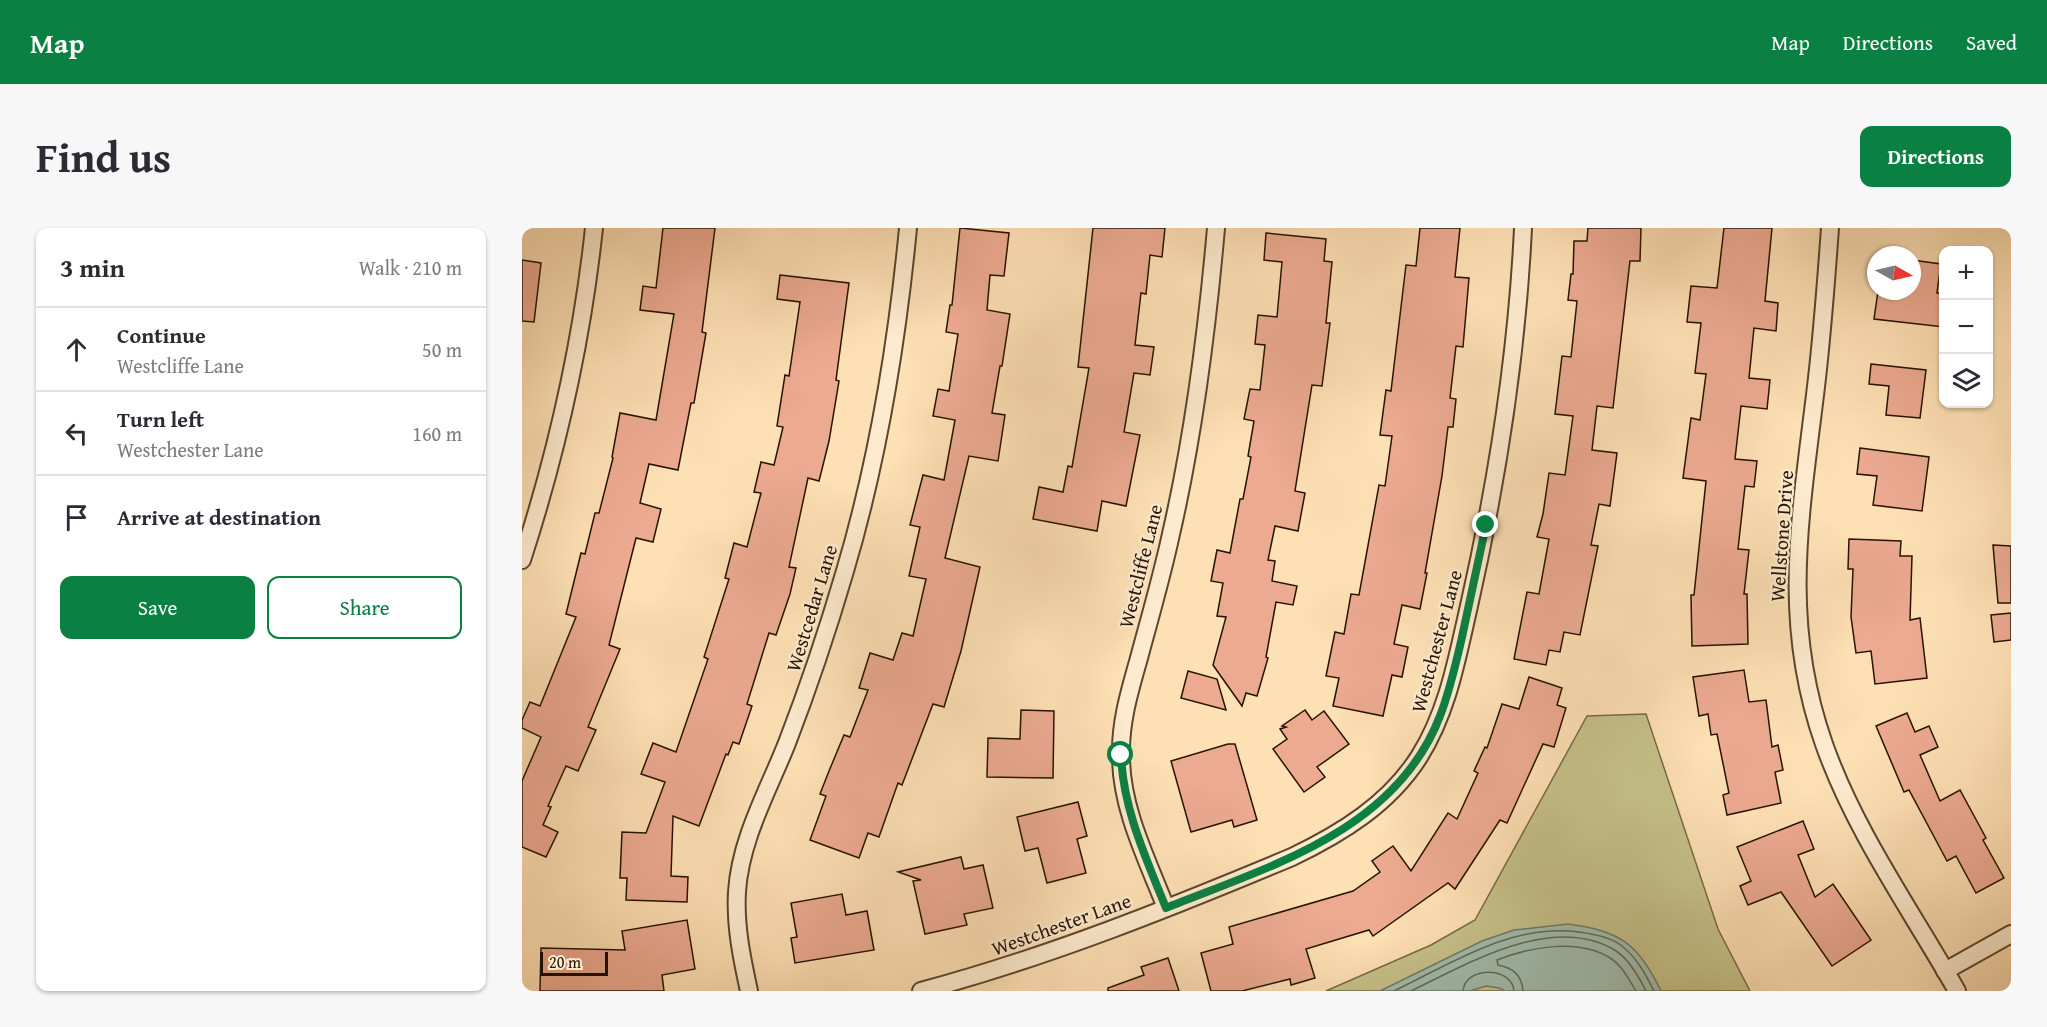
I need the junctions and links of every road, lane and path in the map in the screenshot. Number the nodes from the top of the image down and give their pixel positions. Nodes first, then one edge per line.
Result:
1 (594, 228) edge
2 (908, 228) edge
3 (1216, 228) edge
4 (1523, 228) edge
5 (1830, 228) edge
6 (522, 560) edge
7 (1166, 908) junction
8 (2011, 934) edge
9 (1946, 971) junction
10 (749, 991) edge
11 (921, 991) edge
12 (1957, 991) edge

1 - 6 street
2 - 10 street, Westcedar Lane
3 - 7 street, Westcliffe Lane
4 - 7 street, Westchester Lane
5 - 9 street, Wellstone Drive
7 - 11 street, Westchester Lane
8 - 9 street
9 - 12 street, Wellstone Drive

